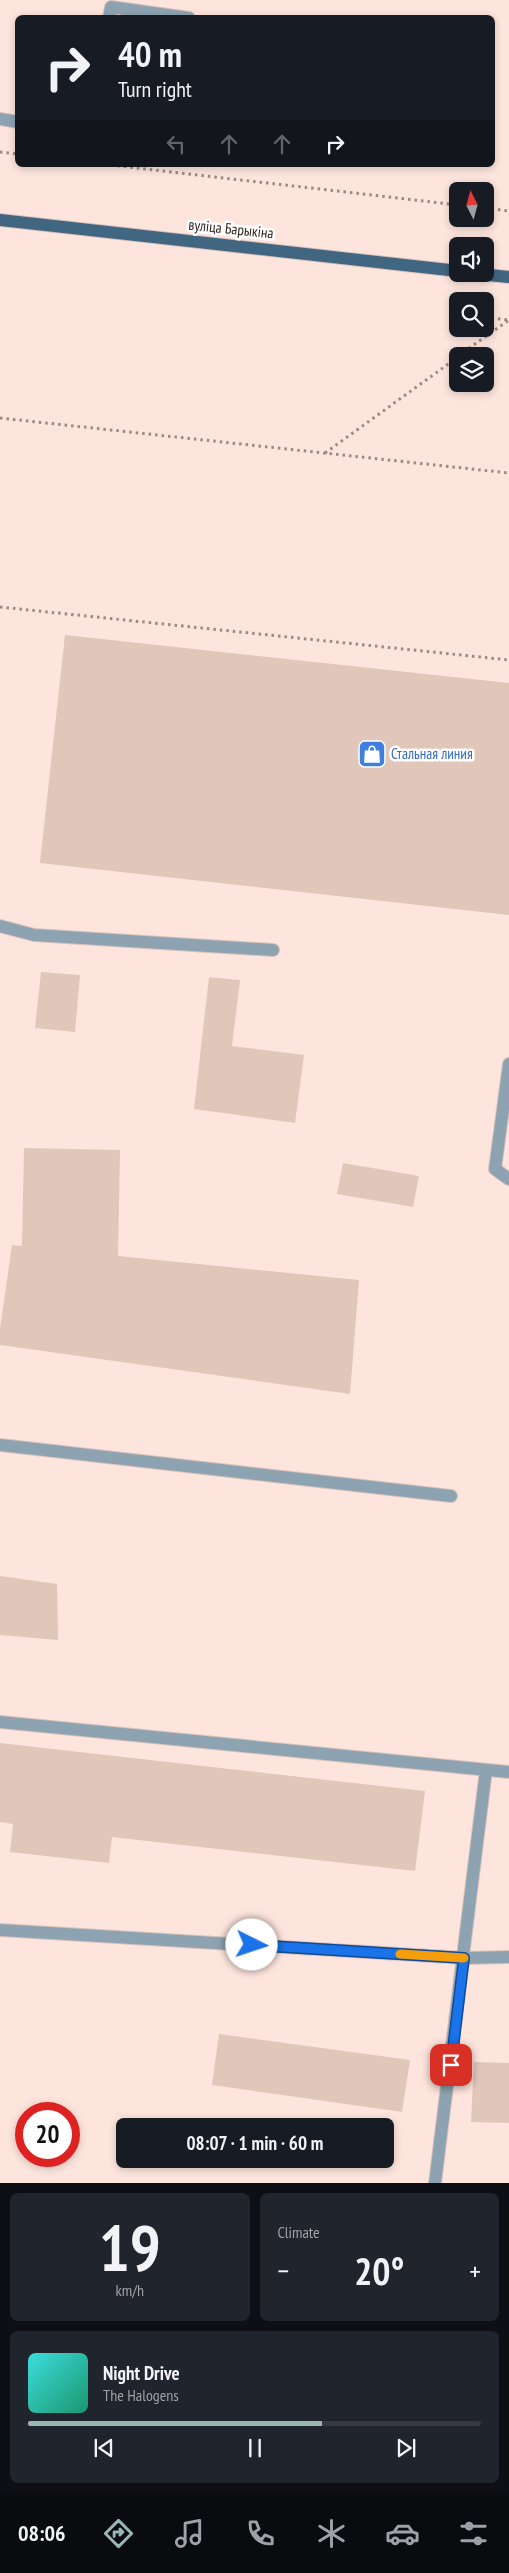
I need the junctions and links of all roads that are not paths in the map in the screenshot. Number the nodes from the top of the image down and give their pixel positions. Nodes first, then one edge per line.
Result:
1 (109, 15) edge
2 (167, 15) edge
3 (0, 119) edge
4 (15, 122) edge
5 (0, 220) edge
6 (449, 270) edge
7 (494, 276) edge
8 (509, 277) edge
9 (0, 926) edge
10 (272, 950) dead end
11 (509, 1064) edge
12 (509, 1179) edge
13 (0, 1446) edge
14 (451, 1496) dead end
15 (0, 1722) edge
16 (486, 1770) junction
17 (509, 1772) edge
18 (0, 1930) edge
19 (509, 1957) edge
20 (464, 1958) junction
21 (435, 2183) edge

1 - 2 lane
3 - 4 lane
5 - 6 main road, вуліца Барыкіна
7 - 8 main road
9 - 10 lane
11 - 12 lane
13 - 14 lane
15 - 16 lane
16 - 17 lane
16 - 20 lane
18 - 20 lane
19 - 20 lane
20 - 21 lane

